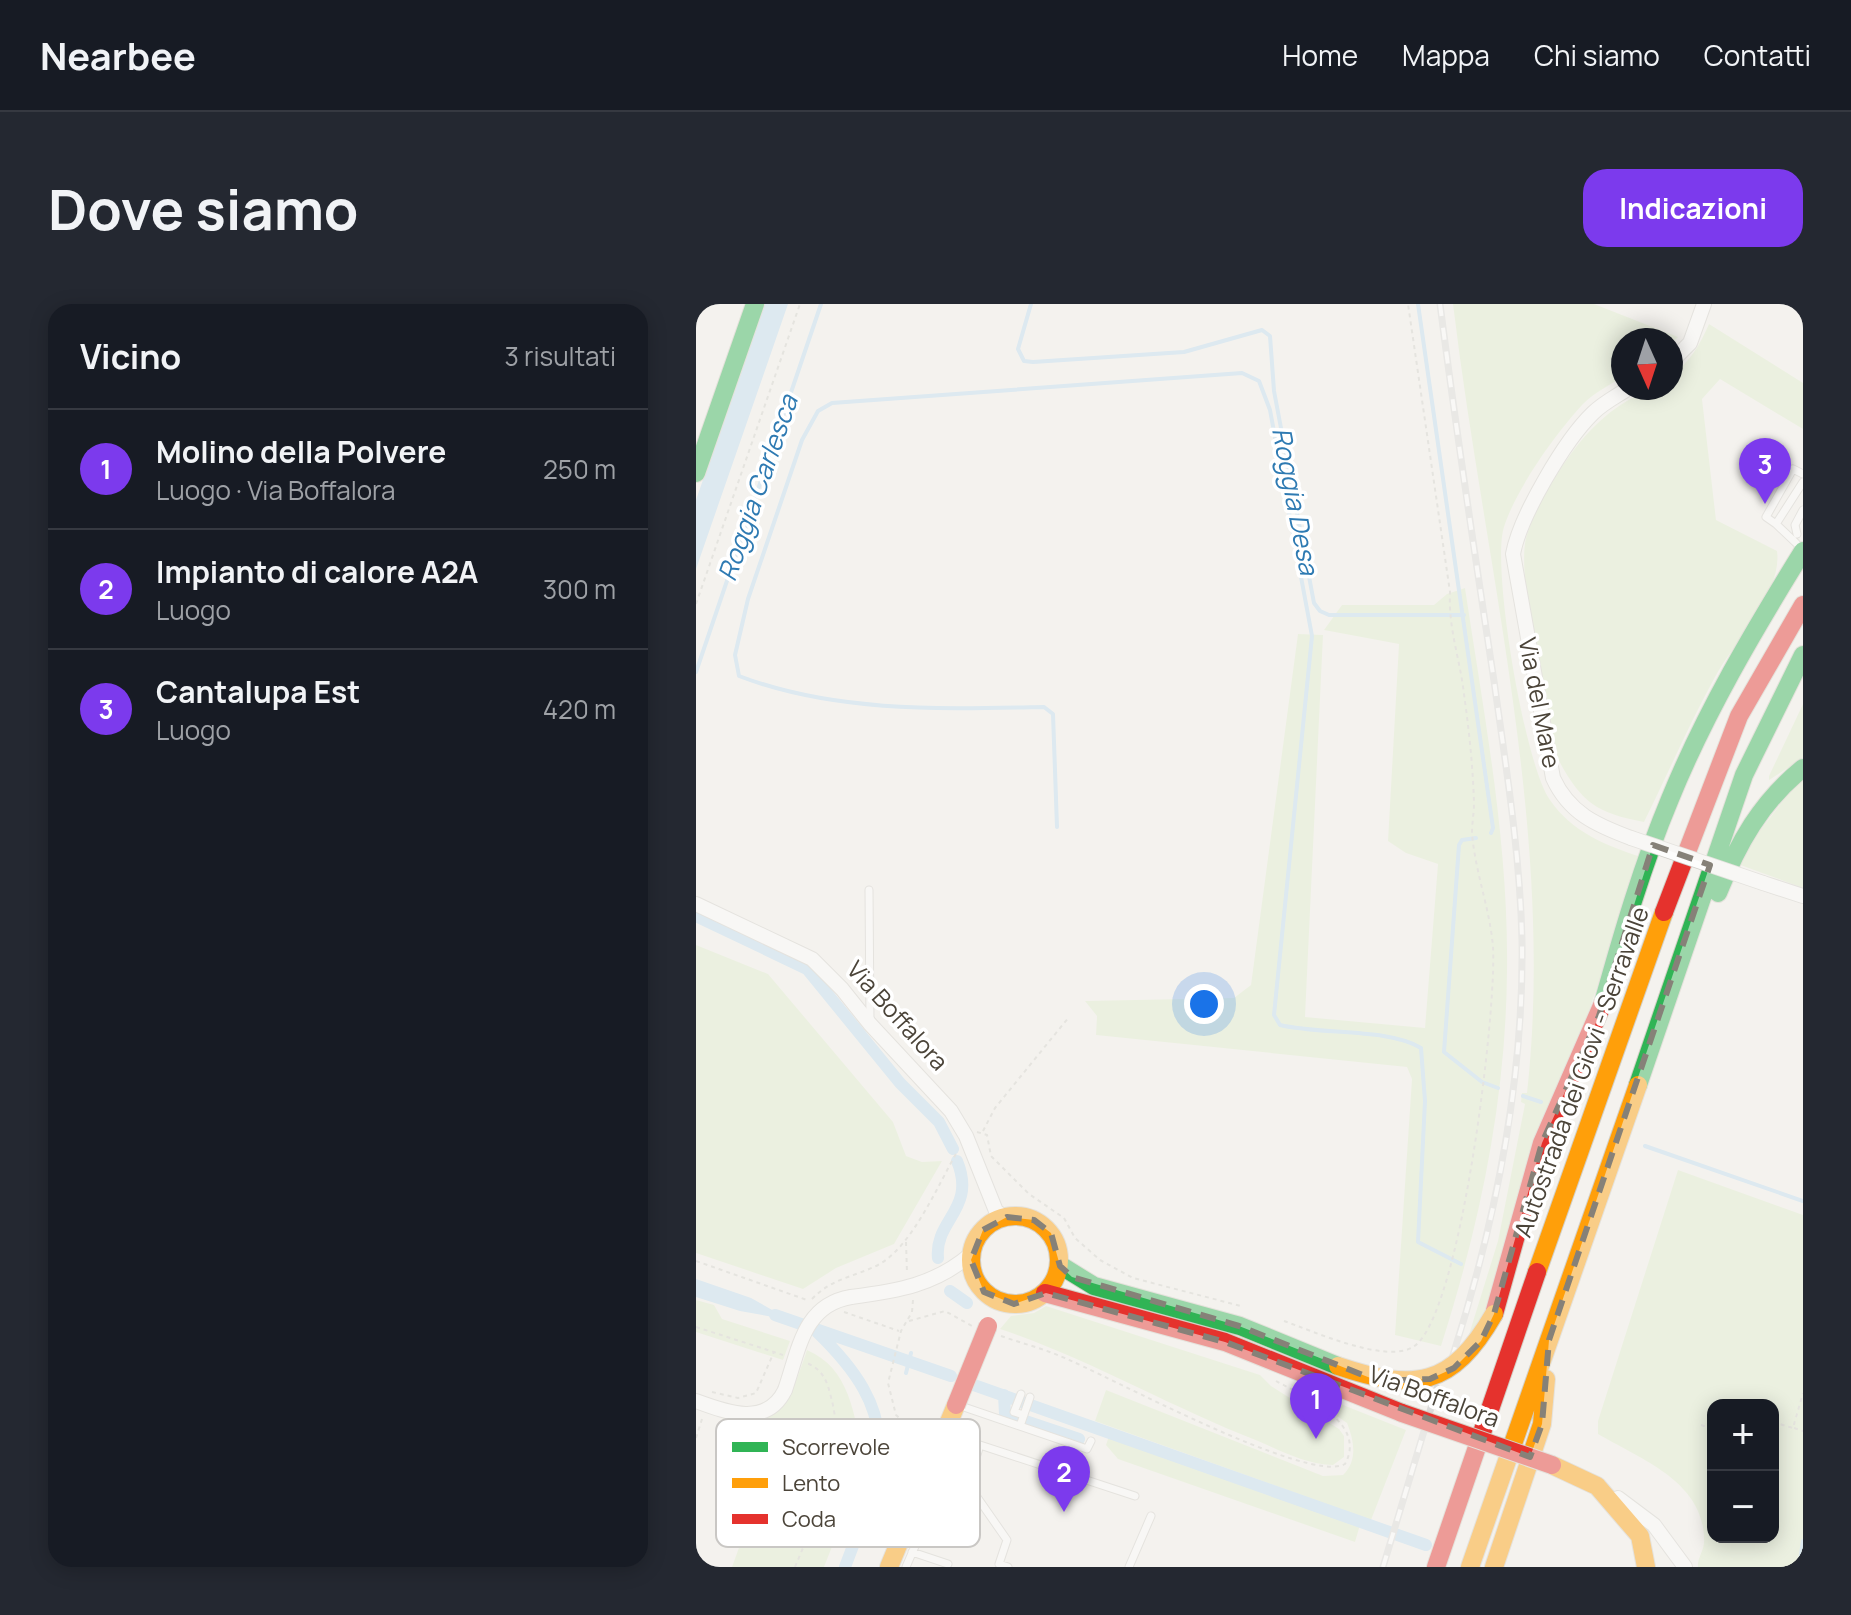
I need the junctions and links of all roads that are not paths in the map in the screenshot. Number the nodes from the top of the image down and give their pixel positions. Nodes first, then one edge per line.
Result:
1 (755, 304) edge
2 (1704, 304) edge
3 (1683, 350) edge
4 (1612, 400) edge
5 (703, 430) edge
6 (696, 473) edge
7 (1803, 474) edge
8 (1803, 482) edge
9 (1803, 510) edge
10 (1776, 524) junction
11 (1799, 543) edge
12 (1803, 605) edge
13 (1803, 655) edge
14 (1803, 768) edge
15 (869, 890) dead end
16 (1803, 896) edge
17 (696, 904) edge
18 (1615, 964) junction
19 (1672, 985) junction
20 (870, 1024) junction
21 (1580, 1145) junction
22 (1004, 1217) junction
23 (971, 1254) junction
24 (1060, 1265) junction
25 (984, 1291) junction
26 (1045, 1293) junction
27 (1014, 1304) junction
28 (985, 1329) junction
29 (1549, 1340) junction
30 (1021, 1394) dead end
31 (1030, 1397) dead end
32 (703, 1399) edge
33 (956, 1405) junction
34 (1024, 1415) junction
35 (950, 1419) edge
36 (1020, 1426) junction
37 (1091, 1441) dead end
38 (980, 1445) edge
39 (1597, 1486) junction
40 (1135, 1496) dead end
41 (980, 1501) edge
42 (1151, 1516) dead end
43 (897, 1547) edge
44 (914, 1547) edge
45 (912, 1552) junction
46 (948, 1564) dead end
47 (889, 1567) edge
48 (906, 1567) edge
49 (1008, 1567) edge
50 (1129, 1567) edge
51 (1436, 1567) edge
52 (1470, 1567) edge
53 (1494, 1567) edge
54 (1646, 1567) edge
55 (1685, 1567) edge

1 - 5 main road
2 - 3 street
4 - 16 street, Via del Mare, bridge
5 - 6 main road
7 - 10 lane
8 - 10 lane
9 - 11 lane
10 - 11 lane
11 - 18 main road
12 - 21 main road, Autostrada dei Giovi - Serravalle
13 - 19 main road
14 - 19 main road
15 - 20 lane
17 - 20 street, Via Boffalora
18 - 21 main road
18 - 24 main road, bridge
19 - 29 main road
20 - 22 street, Via Boffalora
21 - 51 main road, Autostrada dei Giovi - Serravalle
22 - 23 main road
22 - 24 main road
23 - 25 main road
23 - 32 street, bridge
24 - 26 main road
25 - 27 main road
25 - 28 main road
26 - 27 main road
26 - 39 main road, Via Boffalora, bridge
27 - 28 main road
28 - 33 main road, bridge
29 - 52 main road
29 - 53 main road
30 - 34 lane
31 - 34 lane
33 - 35 main road
33 - 36 lane
34 - 36 lane
36 - 37 lane
38 - 40 lane
39 - 54 main road
39 - 55 street, Via Boffalora
41 - 49 lane
42 - 50 lane
43 - 47 main road
44 - 45 lane
45 - 46 lane
45 - 48 lane

